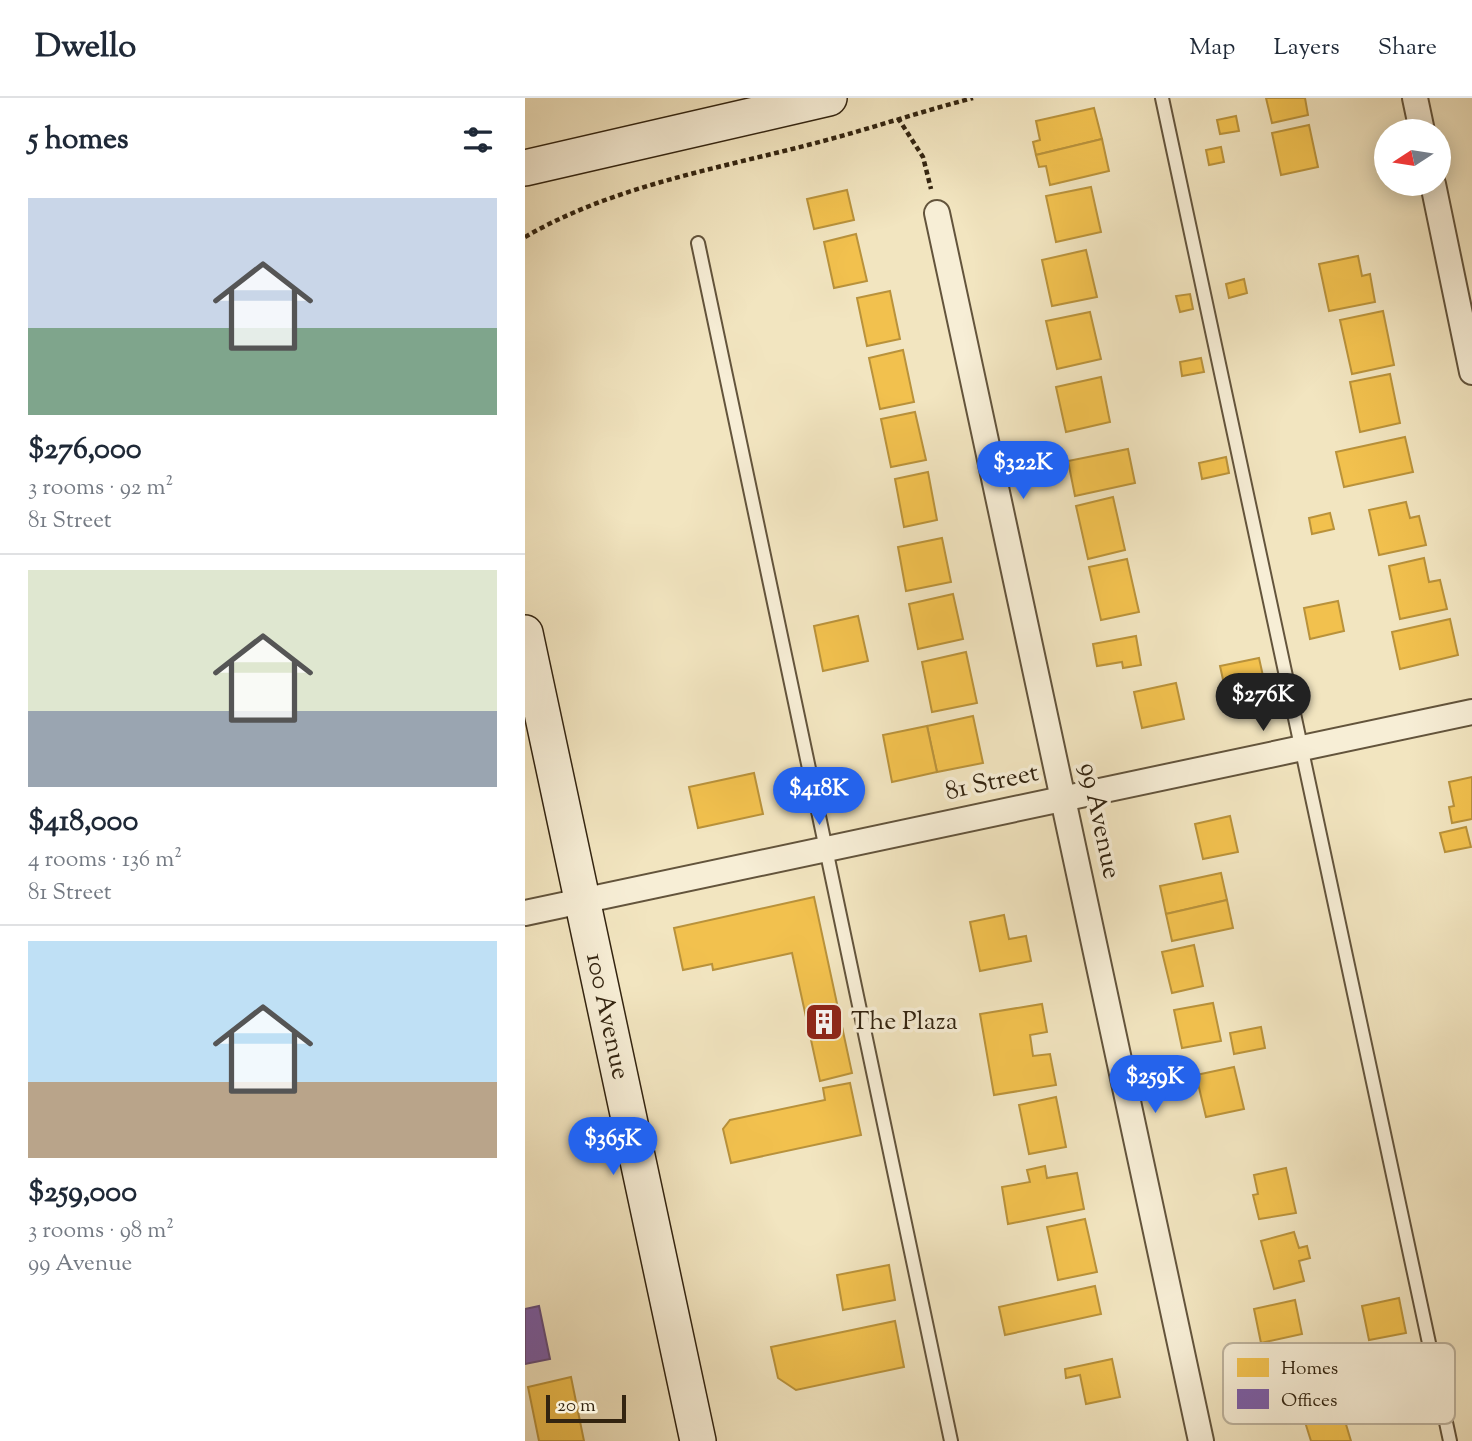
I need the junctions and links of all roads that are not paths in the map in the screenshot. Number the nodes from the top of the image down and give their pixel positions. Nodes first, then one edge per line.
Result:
1 (829, 98) edge
2 (1162, 98) edge
3 (1415, 98) edge
4 (1419, 119) edge
5 (525, 169) edge
6 (1435, 196) edge
7 (937, 214) road end
8 (698, 243) dead end
9 (1472, 372) edge
10 (525, 633) edge
11 (1472, 712) edge
12 (1304, 748) junction
13 (1064, 798) junction
14 (825, 849) junction
15 (582, 900) junction
16 (525, 913) edge
17 (1429, 1343) edge
18 (698, 1441) edge
19 (951, 1441) edge
20 (1201, 1441) edge

1 - 5 main road
2 - 12 lane
3 - 4 street
6 - 9 street
7 - 13 street, 99 Avenue
8 - 14 lane
10 - 15 main road, 100 Avenue
11 - 12 street, 81 Street
12 - 13 street, 81 Street
12 - 17 lane
13 - 14 street, 81 Street
13 - 20 street, 99 Avenue
14 - 15 street, 81 Street
14 - 19 lane
15 - 16 street, 81 Street
15 - 18 main road, 100 Avenue

